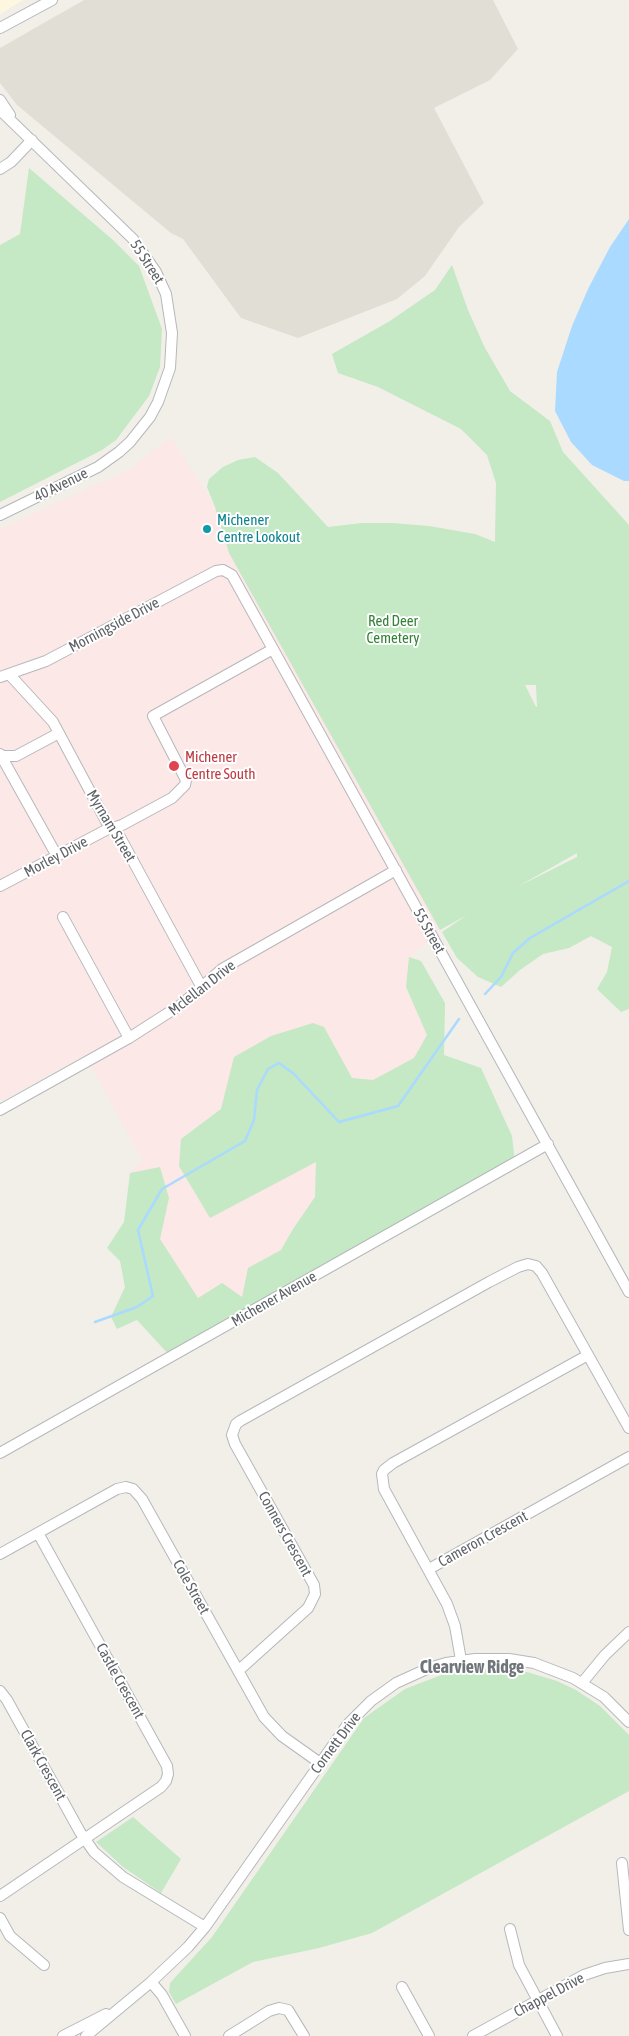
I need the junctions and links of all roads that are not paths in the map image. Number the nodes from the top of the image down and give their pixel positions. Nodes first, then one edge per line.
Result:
1 (52, 0) edge
2 (0, 28) edge
3 (0, 100) edge
4 (0, 110) edge
5 (15, 125) junction
6 (32, 140) junction
7 (0, 169) edge
8 (119, 452) joint
9 (0, 514) edge
10 (226, 571) joint
11 (273, 649) junction
12 (5, 675) edge
13 (59, 733) junction
14 (1, 756) edge
15 (112, 828) junction
16 (57, 856) junction
17 (396, 870) junction
18 (0, 886) edge
19 (63, 917) dead end
20 (201, 986) junction
21 (129, 1038) junction
22 (0, 1110) edge
23 (548, 1144) junction
24 (629, 1292) edge
25 (588, 1355) junction
26 (629, 1428) edge
27 (0, 1453) edge
28 (629, 1457) edge
29 (38, 1533) junction
30 (0, 1554) edge
31 (429, 1569) junction
32 (629, 1632) edge
33 (462, 1660) junction
34 (238, 1671) junction
35 (582, 1683) junction
36 (0, 1691) edge
37 (629, 1722) edge
38 (320, 1763) junction
39 (85, 1839) junction
40 (622, 1863) dead end
41 (0, 1896) edge
42 (0, 1918) edge
43 (205, 1927) junction
44 (510, 1929) dead end
45 (629, 1930) edge
46 (629, 1964) edge
47 (44, 1965) dead end
48 (151, 1982) junction
49 (402, 1986) dead end
50 (538, 2000) junction
51 (121, 2007) junction
52 (63, 2036) edge
53 (86, 2036) edge
54 (185, 2036) edge
55 (229, 2036) edge
56 (304, 2036) edge
57 (429, 2036) edge
58 (473, 2036) edge
59 (556, 2036) edge

1 - 2 street
3 - 5 street
4 - 5 street, 55 Street
5 - 6 street, 55 Street
6 - 7 street
6 - 8 street, 55 Street
8 - 9 street, 40 Avenue
10 - 11 street, 55 Street
10 - 12 street, Morningside Drive
11 - 15 street, Morley Drive
11 - 17 street, 55 Street
12 - 13 street, Myrnam Street
13 - 14 street
13 - 15 street, Myrnam Street
14 - 16 street
15 - 16 street, Morley Drive
15 - 20 street, Myrnam Street
16 - 18 street, Morley Drive
17 - 20 street, Mclellan Drive
17 - 23 street, 55 Street
19 - 21 street
20 - 21 street, Mclellan Drive
21 - 22 street, Mclellan Drive
23 - 24 street, 55 Street
23 - 27 street, Michener Avenue
25 - 26 street
25 - 31 street, Cameron Crescent
25 - 34 street, Conners Crescent
28 - 31 street, Cameron Crescent
29 - 30 street
29 - 34 street, Cole Street
29 - 39 street, Castle Crescent
31 - 33 street
32 - 35 street
33 - 35 street, Cornett Drive
33 - 38 street, Cornett Drive
34 - 38 street, Cole Street
35 - 37 street, Cornett Drive
36 - 39 street, Clark Crescent
38 - 43 street, Cornett Drive
39 - 41 street
39 - 43 street, Clark Crescent
40 - 45 street
42 - 47 street
43 - 48 street, Cornett Drive
44 - 50 street
46 - 50 street, Chappel Drive
48 - 51 street, Cornett Drive
48 - 54 street
49 - 57 street
50 - 58 street, Chappel Drive
50 - 59 street
51 - 52 street, Cornett Drive
51 - 53 street, Cornett Drive
55 - 56 street

